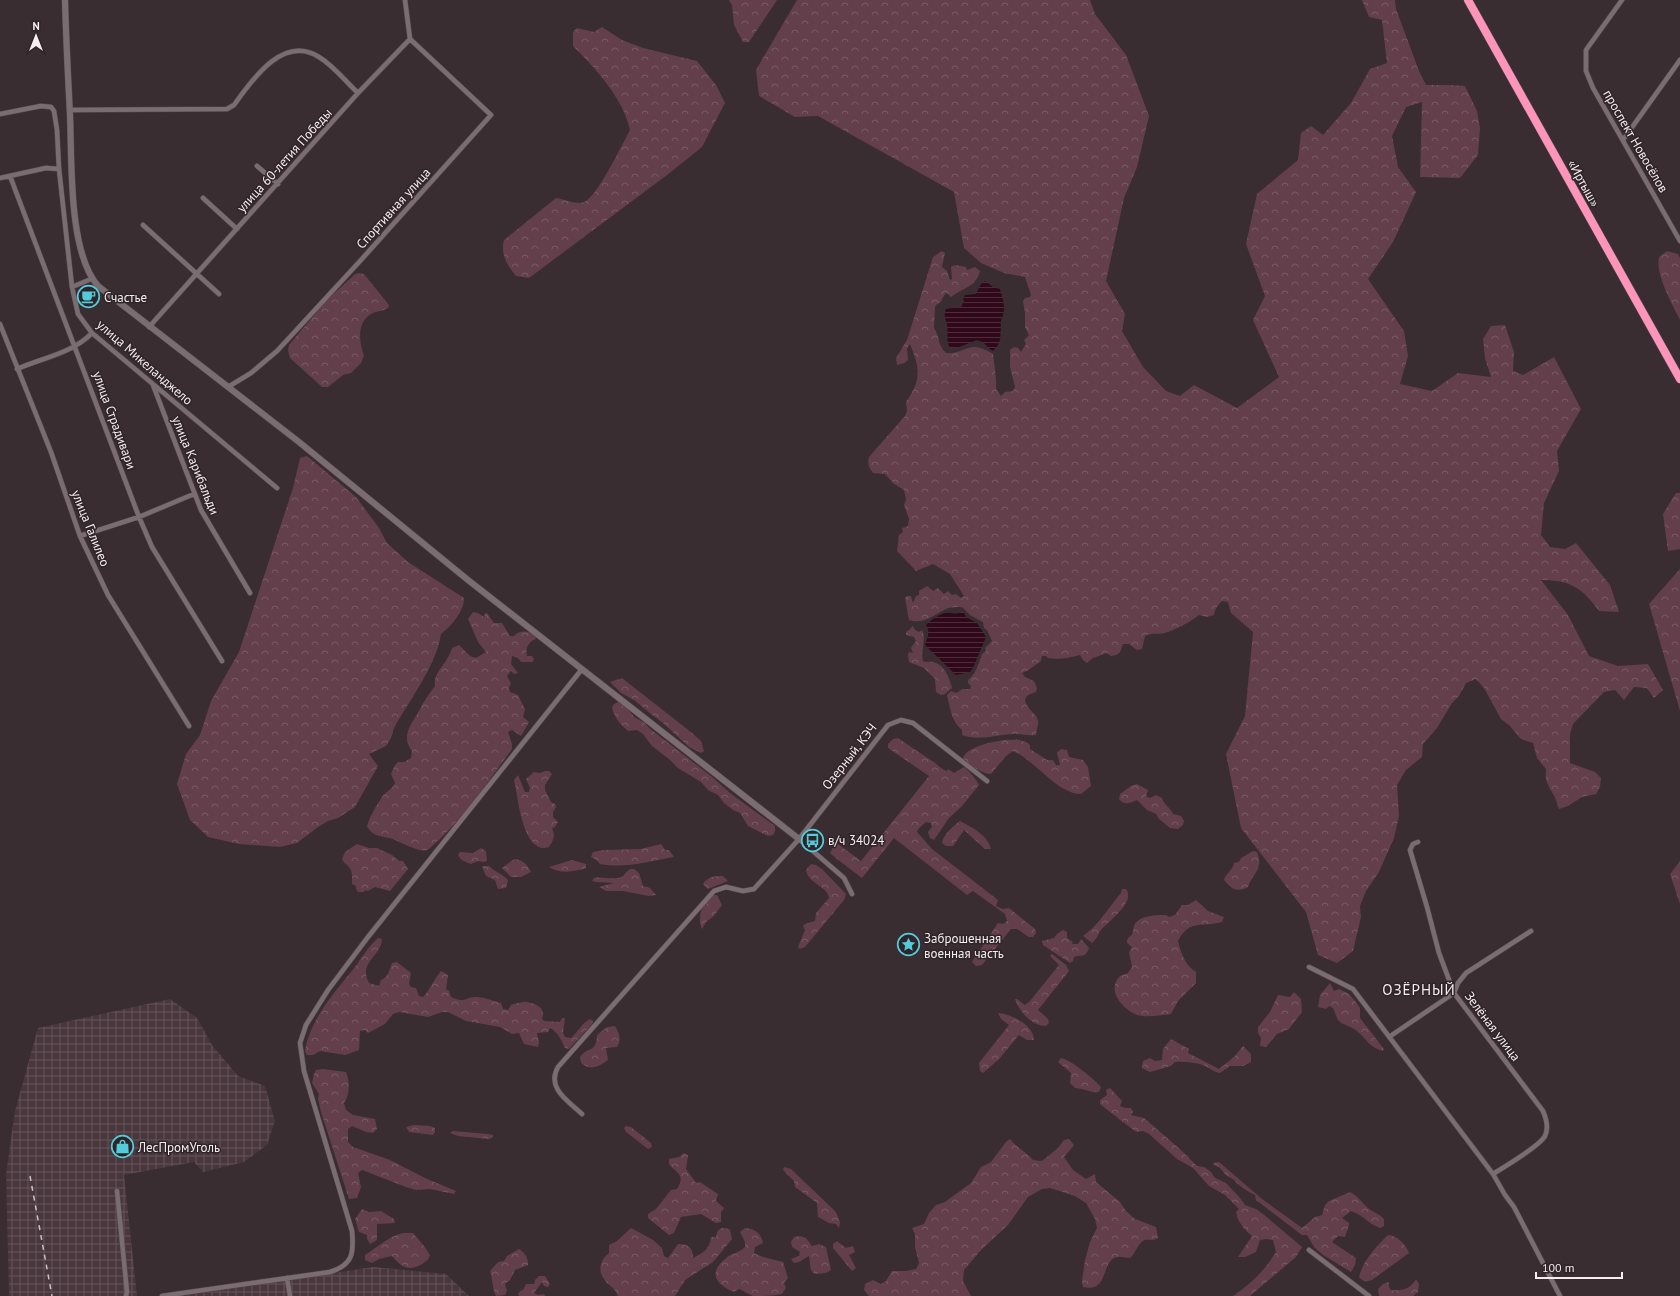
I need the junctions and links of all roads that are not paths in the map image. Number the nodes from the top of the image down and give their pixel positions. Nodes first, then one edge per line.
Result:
1 (65, 0) edge
2 (405, 0) edge
3 (1468, 0) edge
4 (1622, 0) edge
5 (410, 39) junction
6 (1680, 60) edge
7 (358, 93) junction
8 (70, 110) junction
9 (0, 114) edge
10 (1623, 140) junction
11 (257, 166) dead end
12 (59, 168) junction
13 (10, 176) junction
14 (0, 178) edge
15 (278, 184) junction
16 (203, 198) dead end
17 (143, 225) dead end
18 (237, 229) junction
19 (1680, 241) edge
20 (198, 273) junction
21 (91, 279) junction
22 (72, 287) junction
23 (219, 294) dead end
24 (0, 324) edge
25 (149, 327) junction
26 (92, 333) junction
27 (76, 347) junction
28 (17, 369) junction
29 (1680, 379) edge
30 (152, 384) junction
31 (228, 387) junction
32 (277, 488) dead end
33 (194, 494) junction
34 (139, 517) junction
35 (80, 536) junction
36 (250, 592) dead end
37 (222, 661) dead end
38 (582, 669) junction
39 (189, 726) dead end
40 (987, 781) dead end
41 (799, 839) junction
42 (1418, 842) dead end
43 (852, 894) dead end
44 (1531, 931) dead end
45 (1309, 967) dead end
46 (1454, 993) junction
47 (1390, 1037) junction
48 (582, 1114) dead end
49 (1493, 1174) junction
50 (117, 1191) dead end
51 (1309, 1250) dead end
52 (287, 1278) junction
53 (126, 1296) edge
54 (162, 1296) edge
55 (290, 1296) edge
56 (1369, 1296) edge
57 (1560, 1296) edge

1 - 8 street
2 - 5 street
3 - 29 highway, «Иртыш»
4 - 10 street, проспект Новосёлов
5 - 7 street, улица 60-летия Победы
5 - 31 street, Спортивная улица
6 - 10 street
7 - 8 street
7 - 15 street, улица 60-летия Победы
8 - 21 street
9 - 12 street, улица Микеланджело
10 - 19 street, проспект Новосёлов
11 - 15 street
12 - 13 street
12 - 22 street, улица Микеланджело
13 - 14 street
13 - 27 street, улица Страдивари
15 - 18 street, улица 60-летия Победы
16 - 18 street
17 - 20 street
18 - 20 street, улица 60-летия Победы
20 - 23 street
20 - 25 street, улица 60-летия Победы
21 - 22 street
21 - 25 street
22 - 26 street, улица Микеланджело
24 - 28 street, улица Галилео
25 - 31 street
26 - 27 street
26 - 30 street, улица Микеланджело
27 - 28 street
27 - 34 street, улица Страдивари
28 - 35 street, улица Галилео
30 - 32 street, улица Микеланджело
30 - 33 street, улица Карибальди
31 - 38 street
33 - 34 street
33 - 36 street, улица Карибальди
34 - 35 street
34 - 37 street, улица Страдивари
35 - 39 street, улица Галилео
38 - 41 street
38 - 52 street
40 - 41 street, Озерный, КЭЧ
41 - 43 street
41 - 48 street, Озерный, КЭЧ
42 - 46 street, Зелёная улица
44 - 46 street
45 - 47 street
46 - 47 street
46 - 49 street, Зелёная улица
47 - 49 street
49 - 57 street
50 - 53 street
51 - 56 street
52 - 54 street
52 - 55 street

